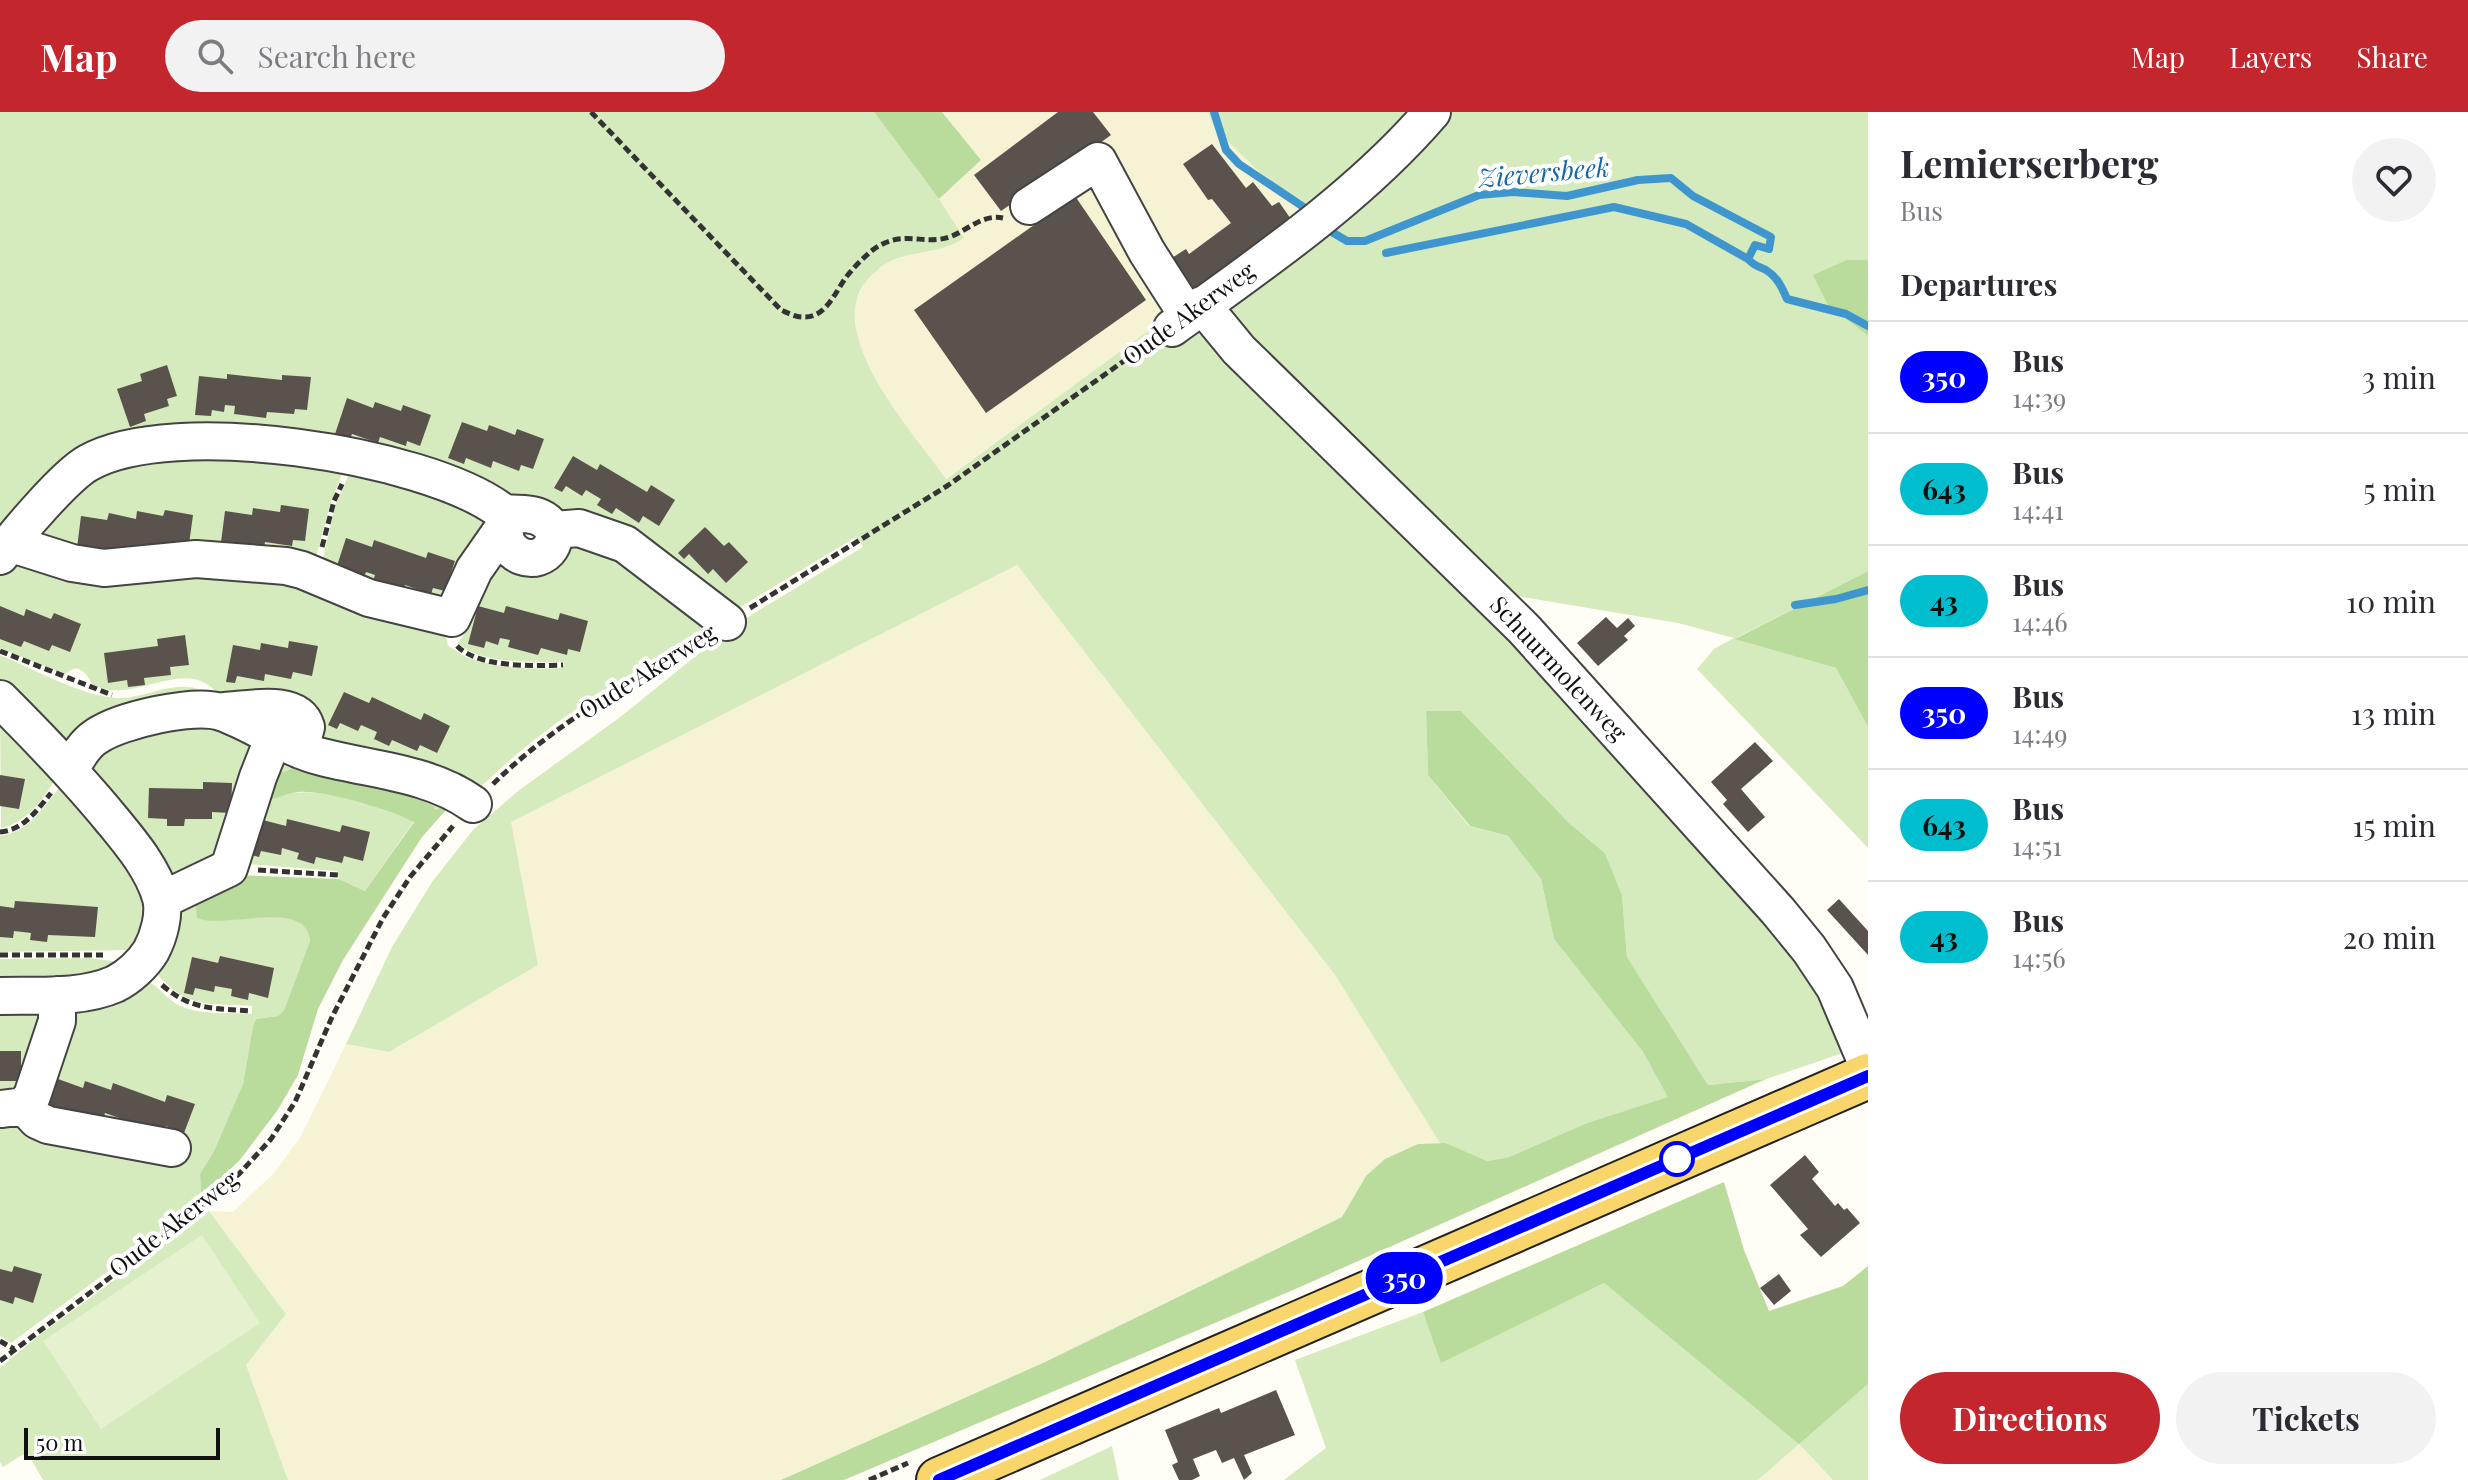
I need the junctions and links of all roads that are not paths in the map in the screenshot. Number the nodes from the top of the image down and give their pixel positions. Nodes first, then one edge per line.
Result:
1 (1432, 112) edge
2 (1029, 206) road end
3 (1187, 316) junction
4 (503, 520) junction
5 (4, 550) edge
6 (727, 622) road end
7 (0, 699) edge
8 (286, 744) junction
9 (71, 769) junction
10 (473, 804) road end
11 (162, 900) junction
12 (57, 995) junction
13 (0, 996) edge
14 (1868, 1066) edge
15 (1868, 1076) edge
16 (12, 1108) edge
17 (172, 1148) dead end
18 (939, 1480) edge

1 - 3 street, Oude Akerweg
2 - 3 street, Schuurmolenweg
3 - 14 street, Schuurmolenweg
4 - 5 street
4 - 5 street
4 - 6 street
7 - 9 street
8 - 9 street
8 - 10 street
8 - 11 street
9 - 11 street
11 - 12 street
12 - 13 street
12 - 16 street
15 - 18 main road
16 - 17 street

